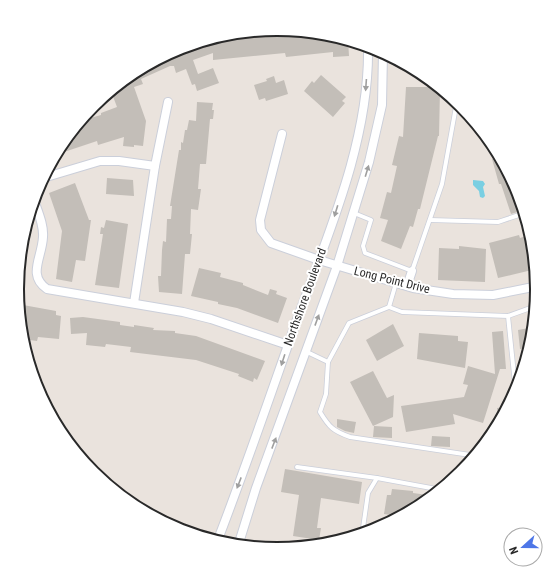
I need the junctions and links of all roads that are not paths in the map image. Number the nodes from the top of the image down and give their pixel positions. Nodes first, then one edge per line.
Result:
1 (368, 52) edge
2 (384, 59) edge
3 (168, 102) dead end
4 (456, 109) edge
5 (282, 134) dead end
6 (155, 166) junction
7 (51, 176) edge
8 (37, 209) edge
9 (354, 212) junction
10 (520, 215) edge
11 (430, 220) junction
12 (319, 260) junction
13 (337, 266) junction
14 (412, 271) junction
15 (396, 283) junction
16 (407, 286) junction
17 (531, 287) edge
18 (134, 303) junction
19 (389, 307) junction
20 (530, 308) edge
21 (508, 316) junction
22 (288, 345) junction
23 (305, 351) junction
24 (328, 362) junction
25 (515, 380) edge
26 (470, 455) edge
27 (297, 467) dead end
28 (377, 478) junction
29 (435, 489) edge
30 (364, 528) edge
31 (219, 536) edge
32 (240, 540) edge

1 -> 12 street, Northshore Boulevard
9 -> 2 street, Northshore Boulevard
3 - 6 street
4 - 11 lane
5 - 12 street, Long Point Drive
6 - 7 street
6 - 18 street
8 - 18 street
9 - 13 street, Northshore Boulevard
9 - 14 lane
10 - 11 lane
11 - 14 lane
12 - 13 street, Long Point Drive
12 - 22 street, Northshore Boulevard
13 - 15 street, Long Point Drive
23 -> 13 street, Northshore Boulevard
14 - 16 street
15 - 16 street, Long Point Drive
15 - 19 lane
16 - 17 street, Long Point Drive
18 - 22 street
19 - 21 lane
19 - 24 lane
20 - 21 lane
21 - 25 lane
22 -> 31 street, Northshore Boulevard
23 - 24 lane
32 -> 23 street, Northshore Boulevard
24 - 26 lane
27 - 28 lane
28 - 29 lane
28 - 30 lane

